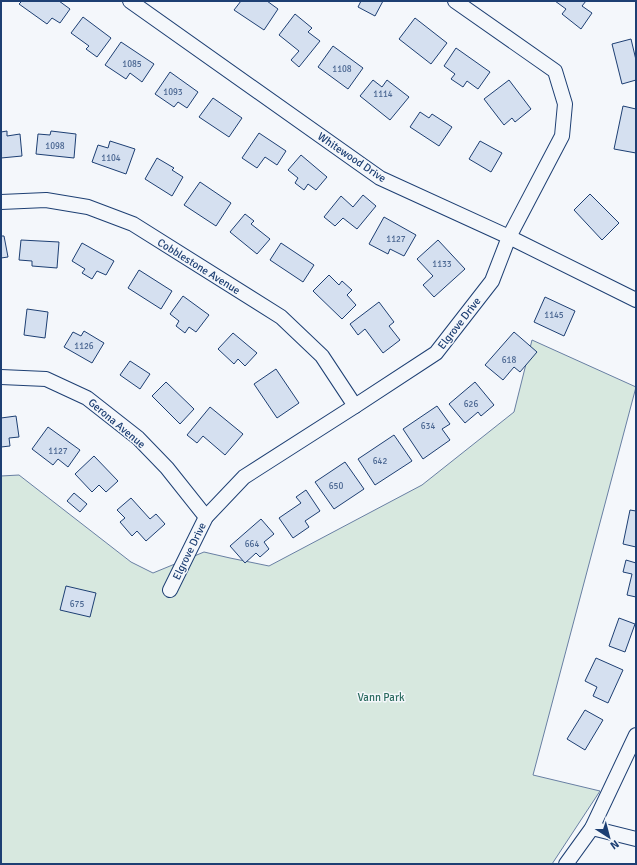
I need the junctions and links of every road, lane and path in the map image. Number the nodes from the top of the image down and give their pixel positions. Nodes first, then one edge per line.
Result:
1 (130, 1) edge
2 (455, 1) edge
3 (1, 202) edge
4 (509, 237) junction
5 (636, 300) edge
6 (1, 377) edge
7 (355, 406) junction
8 (206, 517) junction
9 (170, 590) dead end
10 (636, 735) edge
11 (592, 828) junction
12 (636, 839) edge
13 (566, 864) edge

1 - 4 street, Whitewood Drive
2 - 4 street, Elgrove Drive
3 - 7 street, Cobblestone Avenue
4 - 5 street, Whitewood Drive
4 - 7 street, Elgrove Drive
6 - 8 street, Gerona Avenue
7 - 8 street, Elgrove Drive
8 - 9 street, Elgrove Drive
10 - 11 street
11 - 12 street
11 - 13 street

